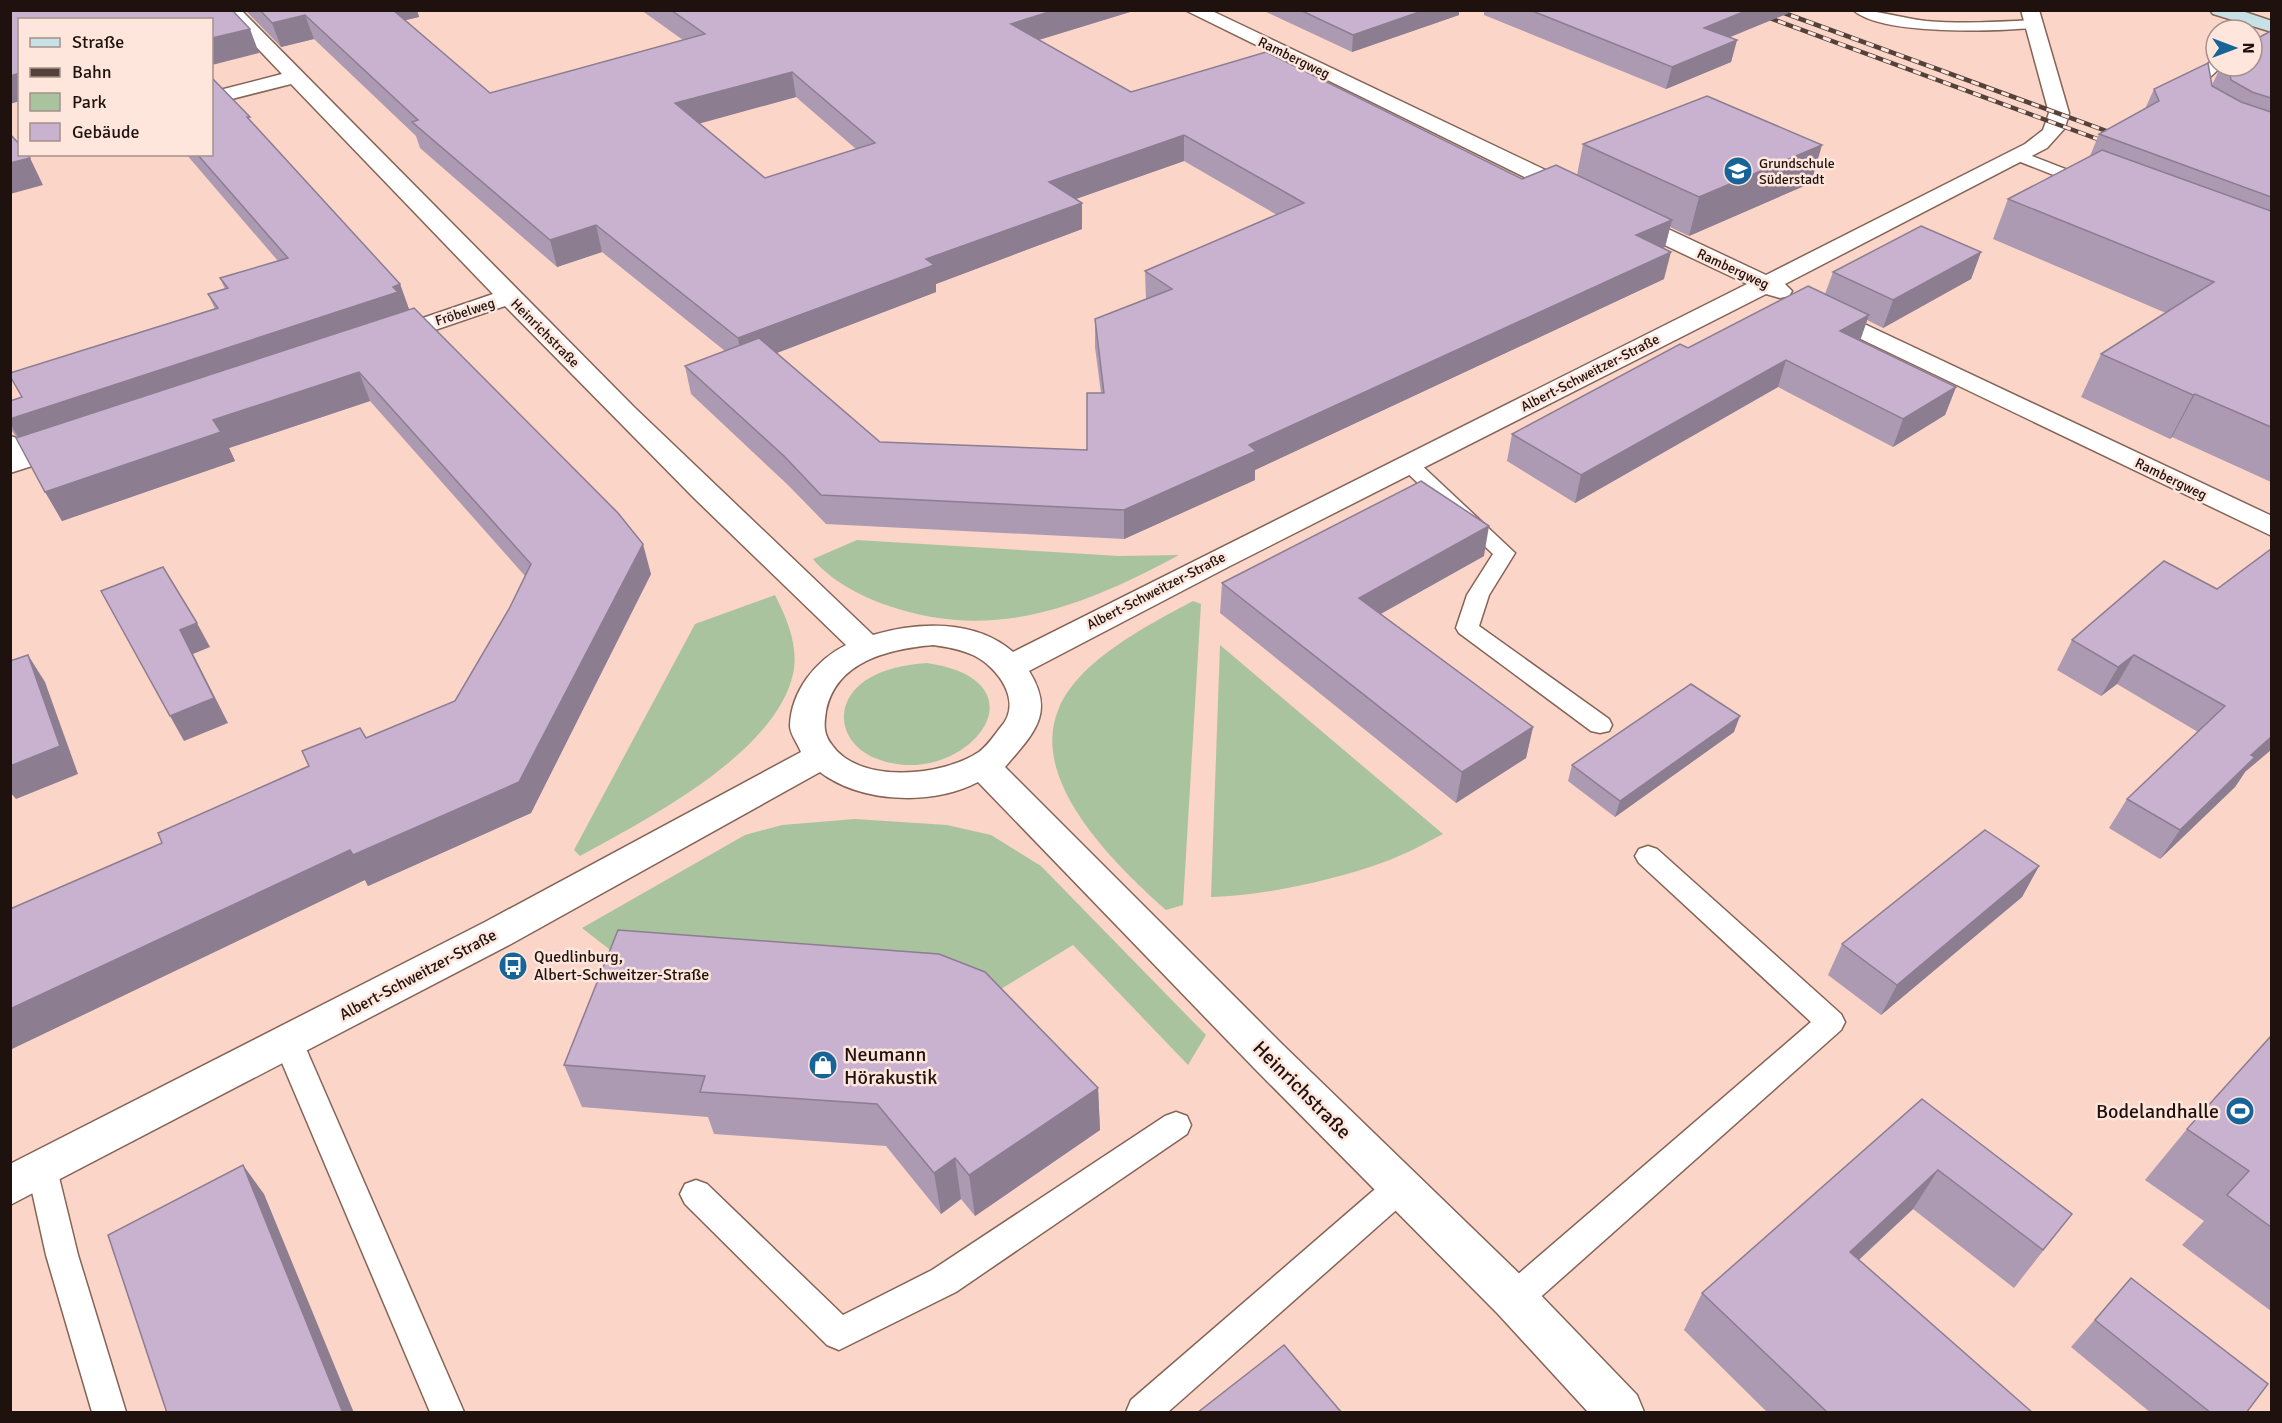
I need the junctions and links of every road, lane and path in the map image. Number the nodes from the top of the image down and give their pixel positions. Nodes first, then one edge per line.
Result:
1 (230, 10) edge
2 (1194, 10) edge
3 (1859, 10) edge
4 (2219, 10) edge
5 (2032, 17) edge
6 (2271, 27) edge
7 (2204, 75) edge
8 (295, 77) junction
9 (213, 98) edge
10 (2201, 109) edge
11 (2019, 156) junction
12 (2107, 190) edge
13 (1766, 284) junction
14 (509, 297) junction
15 (367, 345) edge
16 (88, 439) edge
17 (14, 456) edge
18 (1410, 465) junction
19 (2271, 527) edge
20 (867, 647) junction
21 (1011, 667) junction
22 (1600, 726) dead end
23 (821, 756) junction
24 (984, 767) junction
25 (1648, 856) dead end
26 (289, 1044) junction
27 (1176, 1125) dead end
28 (26, 1178) edge
29 (1400, 1187) junction
30 (696, 1194) dead end
31 (1514, 1299) junction
32 (109, 1413) edge
33 (447, 1413) edge
34 (1143, 1413) edge
35 (1620, 1413) edge

1 - 8 street, Heinrichstraße
2 - 13 street, Rambergweg
3 - 5 lane
4 - 6 main road
5 - 11 street, Albert-Schweitzer-Straße
7 - 10 lane
8 - 9 street
8 - 14 street, Heinrichstraße
11 - 12 lane
11 - 13 street, Albert-Schweitzer-Straße
13 - 18 street, Albert-Schweitzer-Straße
13 - 19 street, Rambergweg
14 - 15 street, Fröbelweg
14 - 20 street, Heinrichstraße
16 - 17 street
18 - 21 street, Albert-Schweitzer-Straße
18 - 22 lane
20 - 21 street
20 - 23 street
21 - 24 street
23 - 24 street
23 - 26 street, Albert-Schweitzer-Straße
24 - 29 street, Heinrichstraße
25 - 31 lane
26 - 28 street, Albert-Schweitzer-Straße
26 - 33 lane
27 - 30 lane
28 - 32 lane
29 - 31 street, Heinrichstraße
29 - 34 lane
31 - 35 street, Heinrichstraße

